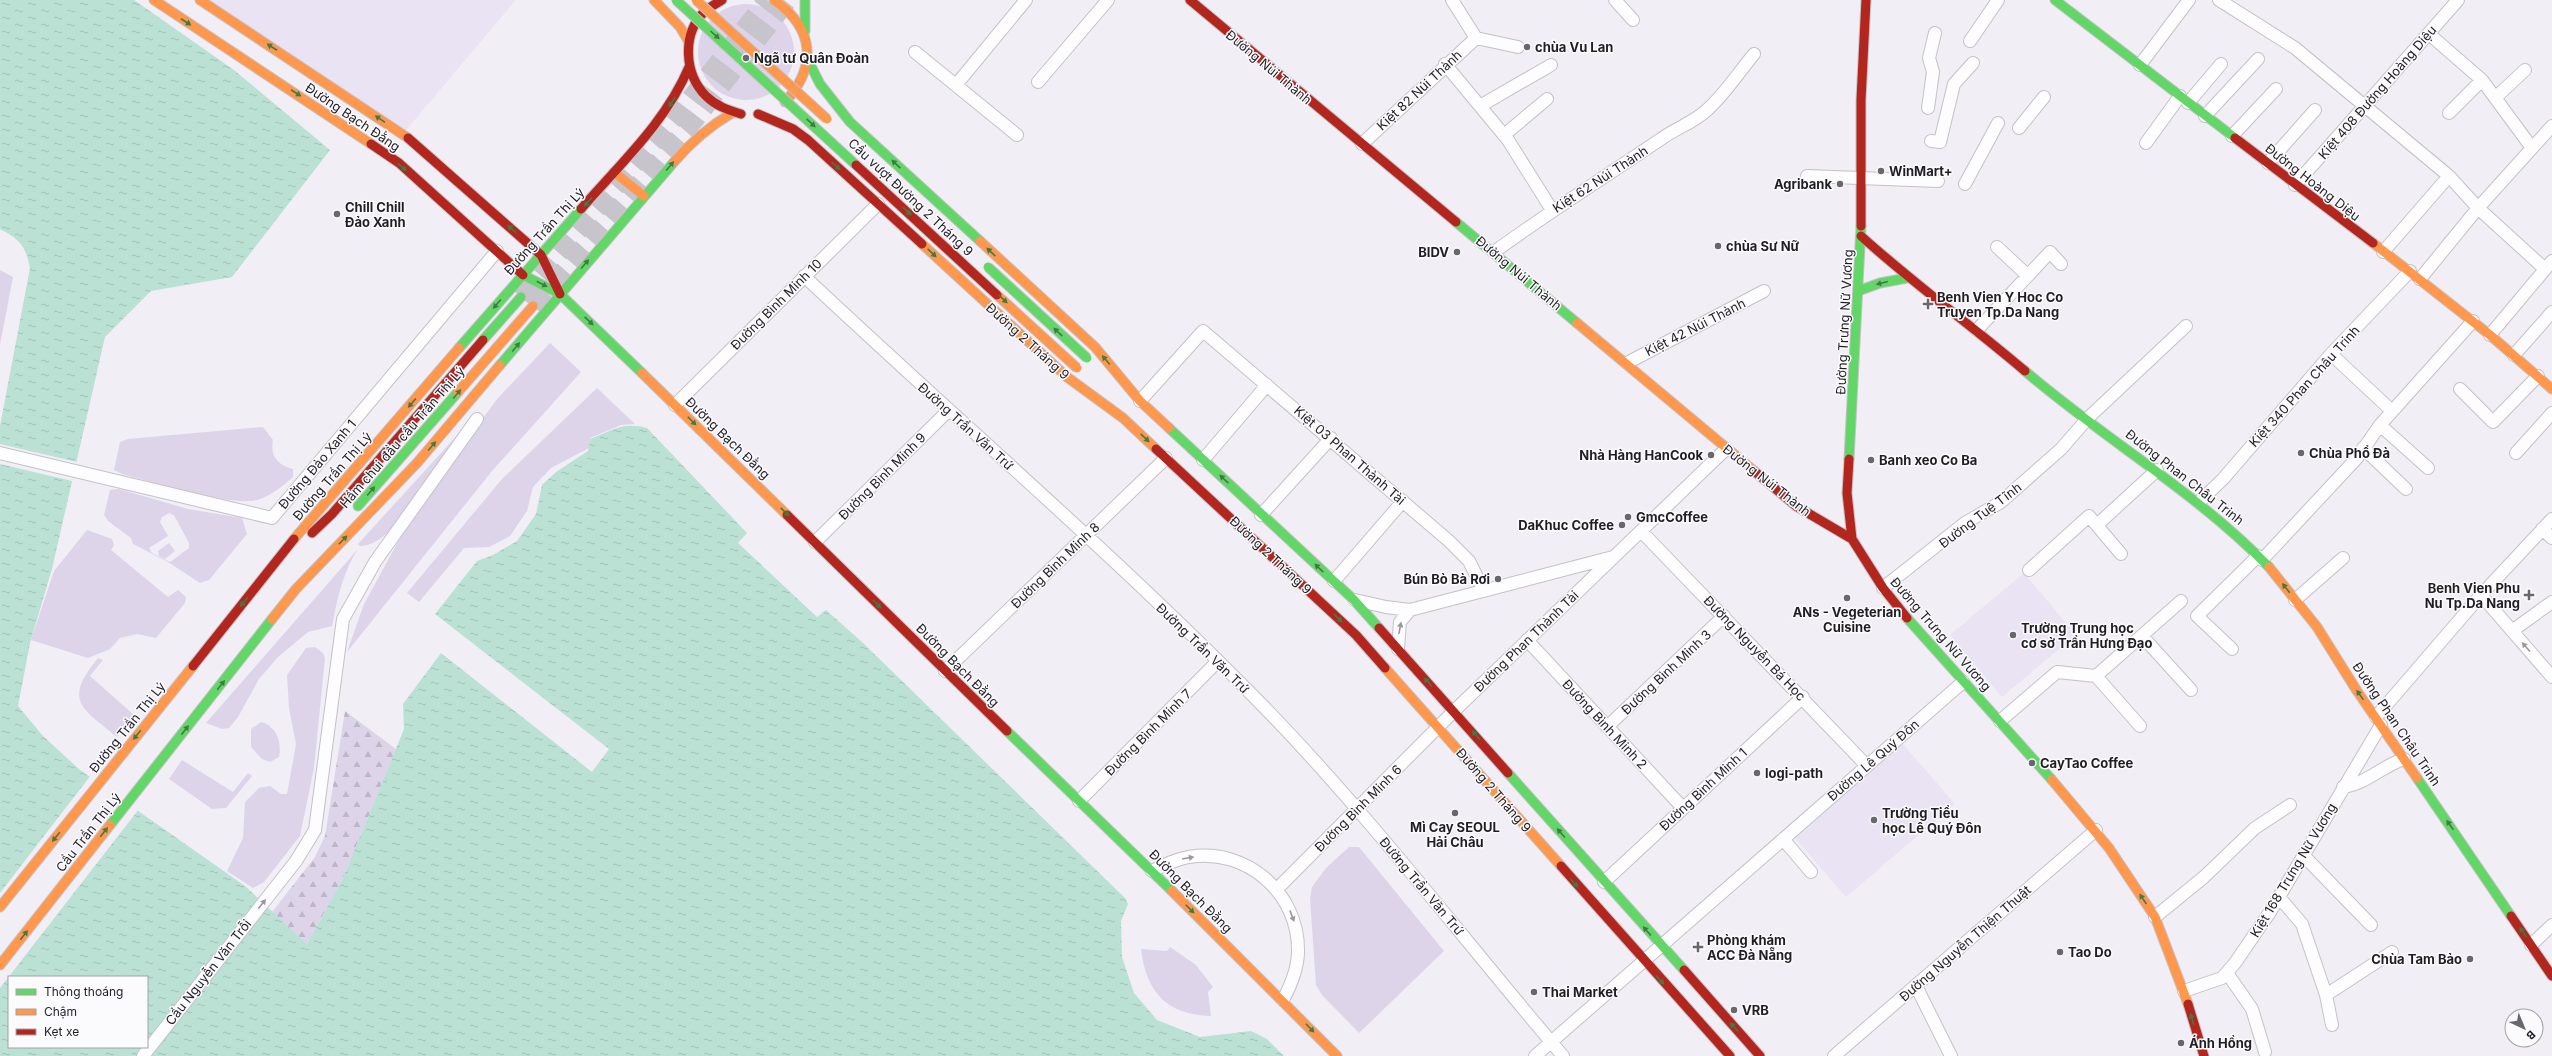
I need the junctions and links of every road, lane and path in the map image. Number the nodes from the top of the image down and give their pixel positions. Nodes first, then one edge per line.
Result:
1 (200, 0) edge
2 (654, 0) edge
3 (676, 0) edge
4 (696, 0) edge
5 (722, 0) edge
6 (774, 0) edge
7 (805, 0) edge
8 (1026, 0) edge
9 (1108, 0) edge
10 (1190, 0) edge
11 (1452, 0) edge
12 (1615, 0) edge
13 (1866, 0) edge
14 (1998, 0) edge
15 (2055, 0) edge
16 (2189, 0) edge
17 (2219, 0) edge
18 (2458, 0) edge
19 (161, 2) edge
20 (1632, 20) dead end
21 (1935, 33) dead end
22 (2429, 34) junction
23 (805, 35) junction
24 (1476, 38) junction
25 (1970, 41) dead end
26 (689, 42) junction
27 (1518, 47) dead end
28 (915, 52) dead end
29 (1754, 54) dead end
30 (2258, 59) dead end
31 (808, 60) junction
32 (1973, 63) dead end
33 (1445, 64) junction
34 (2221, 64) dead end
35 (1551, 65) dead end
36 (2140, 65) junction
37 (689, 68) junction
38 (2525, 70) dead end
39 (2482, 80) junction
40 (1038, 82) dead end
41 (956, 85) junction
42 (2276, 89) dead end
43 (2044, 98) dead end
44 (2495, 98) junction
45 (1547, 99) dead end
46 (2184, 100) junction
47 (1480, 106) junction
48 (2364, 107) junction
49 (1928, 108) dead end
50 (2315, 110) dead end
51 (732, 112) junction
52 (2449, 113) dead end
53 (758, 114) junction
54 (2205, 116) junction
55 (1998, 123) dead end
56 (2552, 126) edge
57 (837, 128) dead end
58 (2019, 128) dead end
59 (395, 130) junction
60 (1017, 135) dead end
61 (1504, 135) junction
62 (2232, 136) junction
63 (1931, 141) dead end
64 (2146, 143) dead end
65 (1362, 144) junction
66 (2532, 148) junction
67 (378, 150) junction
68 (2268, 163) junction
69 (614, 172) junction
70 (1807, 176) dead end
71 (1861, 176) junction
72 (2449, 176) junction
73 (1938, 181) dead end
74 (1964, 184) dead end
75 (2295, 185) junction
76 (644, 196) junction
77 (878, 204) junction
78 (2478, 208) junction
79 (1552, 210) junction
80 (1861, 236) junction
81 (1997, 247) dead end
82 (497, 251) junction
83 (1494, 252) junction
84 (2383, 252) junction
85 (541, 255) junction
86 (981, 262) dead end
87 (2061, 264) dead end
88 (2548, 265) edge
89 (2410, 271) junction
90 (523, 275) junction
91 (2027, 275) junction
92 (804, 276) junction
93 (1908, 278) junction
94 (2420, 279) junction
95 (1764, 291) dead end
96 (1858, 291) junction
97 (560, 294) junction
98 (521, 297) tunnel mouth
99 (533, 306) tunnel mouth
100 (2552, 312) edge
101 (2473, 321) junction
102 (2186, 326) dead end
103 (1977, 330) junction
104 (2490, 335) junction
105 (2331, 354) junction
106 (2514, 355) junction
107 (1627, 363) junction
108 (2547, 382) edge
109 (1267, 386) junction
110 (2460, 389) dead end
111 (1140, 401) junction
112 (675, 405) junction
113 (948, 411) junction
114 (2392, 411) junction
115 (2552, 413) edge
116 (1123, 418) junction
117 (2088, 418) junction
118 (477, 419) dead end
119 (2380, 425) junction
120 (1330, 438) junction
121 (2363, 448) junction
122 (1726, 449) junction
123 (2516, 452) dead end
124 (0, 453) edge
125 (1166, 458) junction
126 (1203, 460) junction
127 (2428, 468) dead end
128 (2157, 470) junction
129 (2406, 489) dead end
130 (1403, 501) junction
131 (2199, 502) junction
132 (354, 512) dead end
133 (1261, 514) junction
134 (2552, 518) edge
135 (2098, 524) junction
136 (339, 529) dead end
137 (2542, 529) junction
138 (1641, 531) junction
139 (1087, 534) junction
140 (2552, 538) edge
141 (1852, 539) junction
142 (815, 542) junction
143 (2121, 554) dead end
144 (1614, 557) junction
145 (2260, 558) junction
146 (2343, 558) dead end
147 (2029, 570) dead end
148 (269, 572) junction
149 (1334, 581) junction
150 (1883, 588) junction
151 (296, 589) junction
152 (1484, 590) junction
153 (2481, 595) junction
154 (1353, 599) junction
155 (2296, 600) junction
156 (2181, 601) dead end
157 (2552, 602) edge
158 (1410, 610) junction
159 (1724, 616) junction
160 (2512, 631) junction
161 (2142, 636) junction
162 (1527, 640) junction
163 (1398, 649) junction
164 (2232, 649) dead end
165 (1217, 662) junction
166 (945, 671) junction
167 (2096, 676) junction
168 (2552, 677) edge
169 (1964, 682) junction
170 (2191, 690) dead end
171 (1802, 698) junction
172 (1454, 711) junction
173 (2000, 721) junction
174 (2378, 721) junction
175 (1438, 726) junction
176 (2140, 726) dead end
177 (1607, 727) junction
178 (2404, 759) junction
179 (1867, 766) junction
180 (2343, 787) junction
181 (1079, 801) junction
182 (2290, 804) dead end
183 (1356, 808) junction
184 (1683, 808) junction
185 (2096, 830) junction
186 (1783, 839) junction
187 (2303, 855) junction
188 (1152, 872) junction
189 (1811, 872) dead end
190 (1604, 882) junction
191 (1277, 889) junction
192 (2279, 897) junction
193 (0, 907) edge
194 (2155, 918) junction
195 (2552, 924) edge
196 (2371, 925) dead end
197 (2531, 945) junction
198 (1660, 946) junction
199 (2392, 952) dead end
200 (1643, 961) junction
201 (0, 965) edge
202 (2227, 973) junction
203 (2552, 976) edge
204 (1916, 986) junction
205 (2184, 991) junction
206 (2326, 995) junction
207 (1283, 1000) junction
208 (2332, 1025) dead end
209 (1551, 1042) junction
210 (2265, 1052) dead end
211 (143, 1056) edge
212 (1337, 1056) edge
213 (1535, 1056) edge
214 (1564, 1056) edge
215 (1730, 1056) edge
216 (1760, 1056) edge
217 (1834, 1056) edge
218 (1951, 1056) edge
219 (2204, 1056) edge

59 -> 1 main road, Đường Bạch Đằng
2 - 26 main road
3 -> 116 main road, Cầu vượt Đường 2 Tháng 9, bridge
4 - 57 main road, Cầu vượt Đường 2 Tháng 9, bridge
5 - 26 main road
6 - 23 main road
7 - 23 main road
8 - 41 street
9 - 40 street
10 - 65 main road, Đường Núi Thành
11 - 24 street
12 - 20 street
13 - 71 main road, Đường Trưng Nữ Vương
14 - 25 street
15 - 36 main road, Đường Hoàng Diệu
16 - 36 street
17 - 48 street
18 - 22 street, Kiệt 408 Đường Hoàng Diệu
19 -> 67 main road, Đường Bạch Đằng
21 - 49 street
22 - 39 street
22 - 48 street, Kiệt 408 Đường Hoàng Diệu
23 - 31 main road
24 - 27 street
24 - 33 street, Kiệt 82 Núi Thành
26 - 37 main road
28 - 41 street
29 - 79 street, Kiệt 62 Núi Thành
30 - 54 street
31 - 53 main road
111 -> 31 main road, Đường 2 Tháng 9
32 - 63 street
33 - 47 street
33 - 65 street, Kiệt 82 Núi Thành
34 - 46 street
35 - 47 street
36 - 46 main road, Đường Hoàng Diệu
37 - 51 main road
37 -> 69 main road, Đường Trần Thị Lý
38 - 44 street
39 - 44 street
39 - 52 street
41 - 60 street
42 - 62 street
43 - 58 street
44 - 66 street
45 - 61 street
46 - 54 main road, Đường Hoàng Diệu
46 - 64 street
47 - 61 street
48 - 72 street
48 - 75 street, Kiệt 408 Đường Hoàng Diệu
50 - 68 street
51 - 53 main road
76 -> 51 main road
53 -> 77 main road, Đường 2 Tháng 9
54 - 62 main road, Đường Hoàng Diệu
55 - 74 street
56 - 66 street
59 - 67 main road
85 -> 59 main road, Đường Bạch Đằng
61 - 79 street
62 - 68 main road, Đường Hoàng Diệu
65 - 83 main road, Đường Núi Thành
66 - 78 street
67 -> 82 main road, Đường Bạch Đằng
68 - 75 main road, Đường Hoàng Diệu
69 - 76 main road
69 -> 85 main road, Đường Trần Thị Lý
70 - 71 street
71 - 73 street
71 - 80 main road, Đường Trưng Nữ Vương
72 - 78 street
72 - 84 street
75 - 84 main road, Đường Hoàng Diệu
97 -> 76 main road
77 - 92 street, Đường Bình Minh 10
77 -> 116 main road, Đường 2 Tháng 9
78 - 88 street
78 - 94 street
79 - 83 street, Kiệt 62 Núi Thành
80 - 93 main road, Đường Phan Châu Trinh
80 - 96 main road, Đường Trưng Nữ Vương
81 - 91 street
82 - 90 main road, Đường Bạch Đằng
82 - 124 street, Đường Đảo Xanh 1
83 - 107 main road, Đường Núi Thành
84 - 89 main road, Đường Hoàng Diệu
85 - 90 main road, Đường Trần Thị Lý
85 - 97 main road
111 -> 86 main road, Cầu vượt Đường 2 Tháng 9, bridge
87 - 91 street
88 - 104 street
89 - 94 main road, Đường Hoàng Diệu
89 - 105 street, Kiệt 340 Phan Châu Trinh
90 -> 97 main road, Đường Bạch Đằng
90 -> 148 main road, Đường Trần Thị Lý
91 - 103 street
92 - 112 street, Đường Bình Minh 10
92 - 113 street, Đường Trần Văn Trứ
93 -> 96 main road
93 - 103 main road, Đường Phan Châu Trinh
94 - 101 main road, Đường Hoàng Diệu
95 - 107 street, Kiệt 42 Núi Thành
96 - 141 main road, Đường Trưng Nữ Vương
97 -> 112 main road, Đường Bạch Đằng
151 -> 97 main road
98 - 148 main road, Hầm chui đầu cầu Trần Thị Lý
132 -> 99 main road, Hầm chui đầu cầu Trần Thị Lý
100 - 106 street
101 - 104 main road, Đường Hoàng Diệu
101 - 114 street
102 - 117 street, Đường Tuệ Tĩnh
103 - 117 main road, Đường Phan Châu Trinh
104 - 106 main road, Đường Hoàng Diệu
105 - 114 street
105 - 131 street, Kiệt 340 Phan Châu Trinh
106 - 108 main road, Đường Hoàng Diệu
107 - 122 main road, Đường Núi Thành
108 - 110 street
109 - 111 street, Kiệt 03 Phan Thành Tài
109 - 120 street, Kiệt 03 Phan Thành Tài
109 - 126 street
111 - 126 main road, Đường 2 Tháng 9
112 -> 142 main road, Đường Bạch Đằng
113 - 139 street, Đường Trần Văn Trứ
113 - 142 street, Đường Bình Minh 9
114 - 119 street
115 - 123 street
116 -> 125 main road, Đường 2 Tháng 9
117 - 128 main road, Đường Phan Châu Trinh
117 - 150 street, Đường Tuệ Tĩnh
211 -> 118 street, Cầu Nguyễn Văn Trỗi
119 - 121 street
119 - 127 street
120 - 130 street, Kiệt 03 Phan Thành Tài
120 - 133 street, Đường 2 Tháng 9
121 - 129 street
121 - 145 street
122 - 138 street, Đường Phan Thành Tài
122 - 141 main road, Đường Núi Thành
125 - 139 street, Đường Bình Minh 8
125 -> 175 main road, Đường 2 Tháng 9
133 -> 126 main road, Đường 2 Tháng 9
128 - 131 main road, Đường Phan Châu Trinh
128 - 135 street
130 - 149 street
130 - 152 street, Kiệt 03 Phan Thành Tài
131 - 145 main road, Đường Phan Châu Trinh
149 -> 133 main road, Đường 2 Tháng 9
134 - 137 street, Kiệt 168 Trưng Nữ Vương
135 - 143 street
135 - 147 street
136 - 151 main road
137 - 140 street
137 - 153 street, Kiệt 168 Trưng Nữ Vương
138 - 144 street, Đường Phan Thành Tài
138 - 159 street, Đường Nguyễn Bá Học
139 - 165 street, Đường Trần Văn Trứ
139 - 166 street, Đường Bình Minh 8
141 - 150 main road, Đường Trưng Nữ Vương
142 -> 166 main road, Đường Bạch Đằng
144 - 152 street, Đường Phan Thành Tài
144 - 162 street, Đường Phan Thành Tài
155 -> 145 main road, Đường Phan Châu Trinh
145 - 164 street
146 - 155 street
148 -> 193 main road, Đường Trần Thị Lý
149 - 154 main road, Đường 2 Tháng 9
150 - 169 main road, Đường Trưng Nữ Vương
201 -> 151 main road, Cầu Trần Thị Lý
152 - 158 street, Đường Phan Thành Tài
153 - 160 street
153 - 174 street, Kiệt 168 Trưng Nữ Vương
154 - 158 street, Đường Phan Thành Tài
154 - 163 main road, Đường 2 Tháng 9
174 -> 155 main road, Đường Phan Châu Trinh
156 - 161 street
157 - 160 street
163 -> 158 street
159 - 171 street, Đường Nguyễn Bá Học
159 - 177 street, Đường Bình Minh 3
168 -> 160 street
161 - 167 street
161 - 170 street
162 - 172 street, Đường Phan Thành Tài
162 - 177 street, Đường Bình Minh 2
172 -> 163 main road, Đường 2 Tháng 9
165 - 181 street, Đường Bình Minh 7
165 - 183 street, Đường Trần Văn Trứ
166 - 181 main road, Đường Bạch Đằng
167 - 173 street
167 - 176 street
169 - 173 main road, Đường Trưng Nữ Vương
169 - 179 street, Đường Lê Quý Đôn
171 - 179 street, Đường Nguyễn Bá Học
171 - 184 street, Đường Bình Minh 1
172 - 175 street, Đường Phan Thành Tài
190 -> 172 main road, Đường 2 Tháng 9
173 - 185 main road, Đường Trưng Nữ Vương
174 - 178 main road, Đường Phan Châu Trinh
174 - 180 street, Kiệt 168 Trưng Nữ Vương
175 - 183 street, Đường Bình Minh 6
175 -> 200 main road, Đường 2 Tháng 9
177 - 184 street, Đường Bình Minh 2
178 - 180 street
197 -> 178 main road, Đường Phan Châu Trinh
179 - 186 street, Đường Lê Quý Đôn
180 - 187 street, Kiệt 168 Trưng Nữ Vương
181 - 188 main road, Đường Bạch Đằng
182 - 194 street
183 - 191 street, Đường Bình Minh 6
183 - 209 street, Đường Trần Văn Trứ
184 - 190 street, Đường Bình Minh 1
194 -> 185 main road, Đường Trưng Nữ Vương
185 - 204 street, Đường Nguyễn Thiện Thuật
186 - 189 street
186 - 198 street, Đường Lê Quý Đôn
187 - 192 street, Kiệt 168 Trưng Nữ Vương
187 - 196 street
188 -> 191 street
188 -> 207 main road, Đường Bạch Đằng
198 -> 190 main road, Đường 2 Tháng 9
191 -> 207 street
192 - 202 street, Kiệt 168 Trưng Nữ Vương
192 - 206 street
194 - 205 main road, Đường Trưng Nữ Vương
195 - 197 street
197 - 203 main road, Đường Phan Châu Trinh
198 - 200 street, Đường Lê Quý Đôn
216 -> 198 main road, Đường 2 Tháng 9
199 - 206 street
200 - 209 street, Đường Lê Quý Đôn
200 -> 215 main road, Đường 2 Tháng 9
202 - 205 street, Kiệt 168 Trưng Nữ Vương
202 - 210 street
204 - 217 street, Đường Nguyễn Thiện Thuật
204 - 218 street
219 -> 205 main road, Đường Trưng Nữ Vương
206 - 208 street
207 -> 212 main road, Đường Bạch Đằng
209 - 213 street, Đường Lê Quý Đôn
209 - 214 street, Đường Trần Văn Trứ

